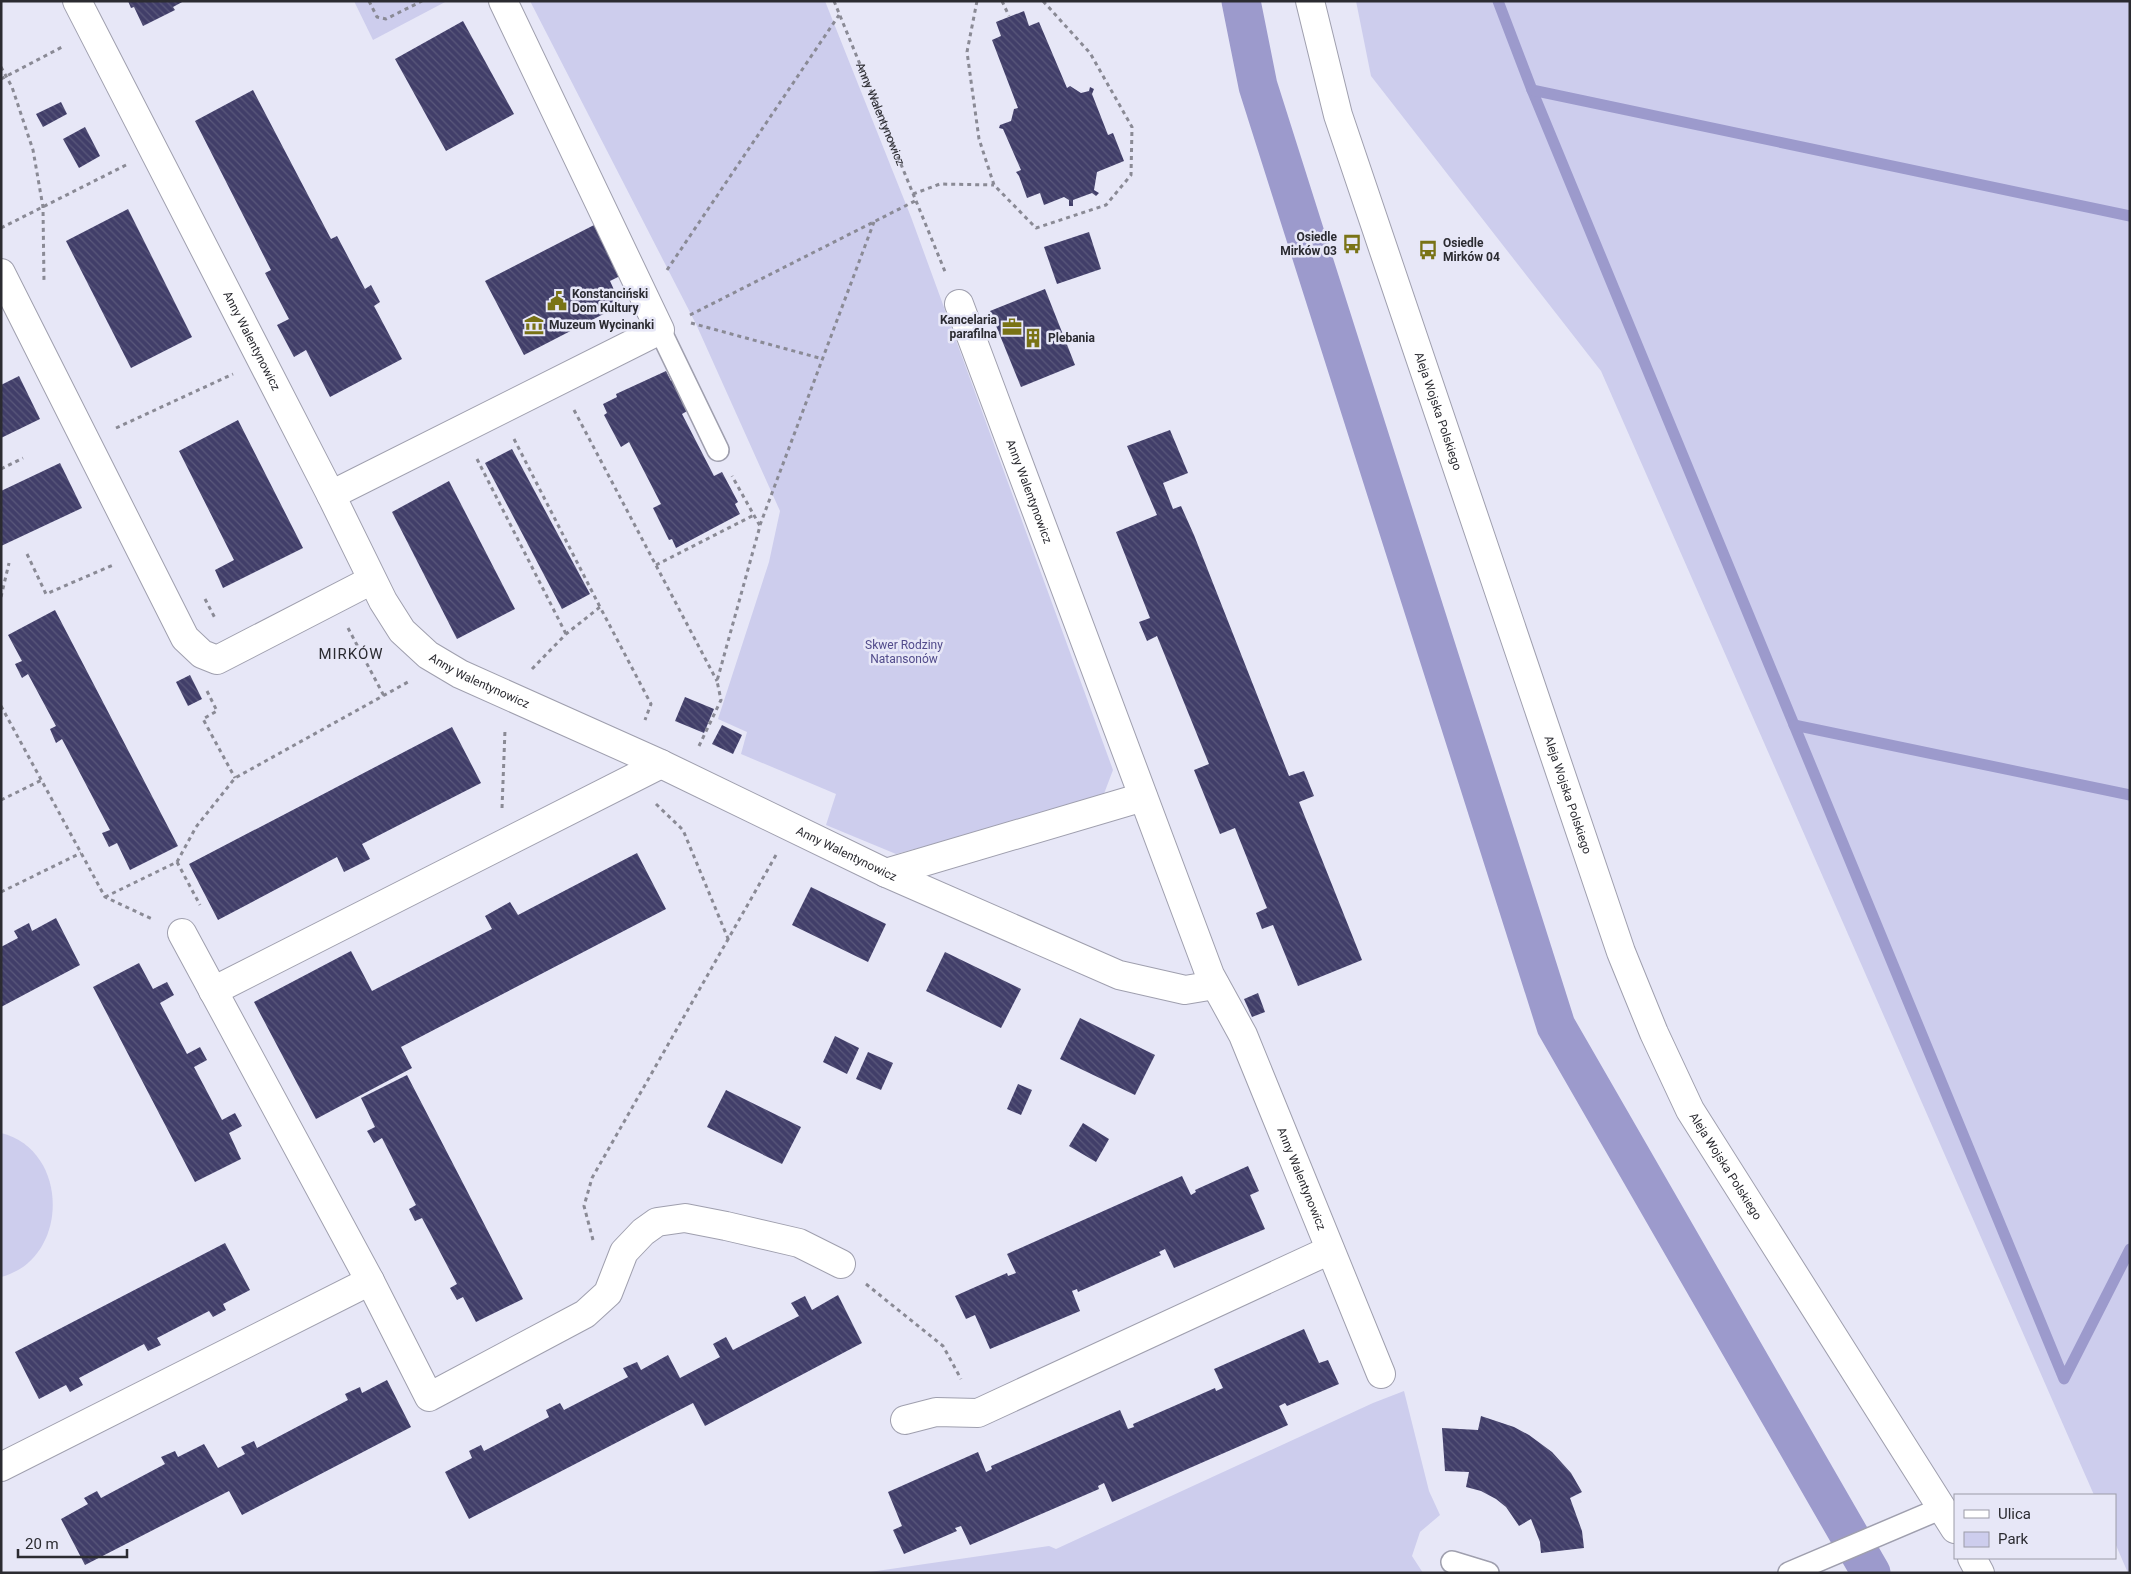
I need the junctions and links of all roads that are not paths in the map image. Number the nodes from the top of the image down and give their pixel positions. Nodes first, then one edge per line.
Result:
1 (77, 1) edge
2 (503, 1) edge
3 (1310, 1) edge
4 (1, 273) edge
5 (959, 304) road end
6 (670, 325) junction
7 (718, 450) road end
8 (331, 495) junction
9 (372, 580) junction
10 (661, 764) junction
11 (1144, 797) junction
12 (886, 873) junction
13 (182, 933) road end
14 (1216, 985) junction
15 (213, 991) junction
16 (1330, 1250) junction
17 (841, 1264) road end
18 (370, 1281) junction
19 (1381, 1374) dead end
20 (905, 1420) dead end
21 (1, 1467) edge
22 (1948, 1519) edge
23 (1973, 1559) edge
24 (1452, 1562) dead end
25 (1488, 1573) edge
26 (1789, 1573) edge
27 (1980, 1573) edge

1 - 8 street, Anny Walentynowicz
2 - 6 street
3 - 22 street, Aleja Wojska Polskiego
4 - 9 street
5 - 11 street, Anny Walentynowicz
6 - 7 lane
6 - 8 street
8 - 9 street, Anny Walentynowicz
9 - 10 street, Anny Walentynowicz
10 - 12 street, Anny Walentynowicz
10 - 15 street
11 - 12 street
11 - 14 street, Anny Walentynowicz
12 - 14 street, Anny Walentynowicz
13 - 15 street
14 - 16 street, Anny Walentynowicz
15 - 18 street
16 - 19 street, Anny Walentynowicz
16 - 20 street
17 - 18 street
18 - 21 street
22 - 26 lane
23 - 27 street
24 - 25 lane

